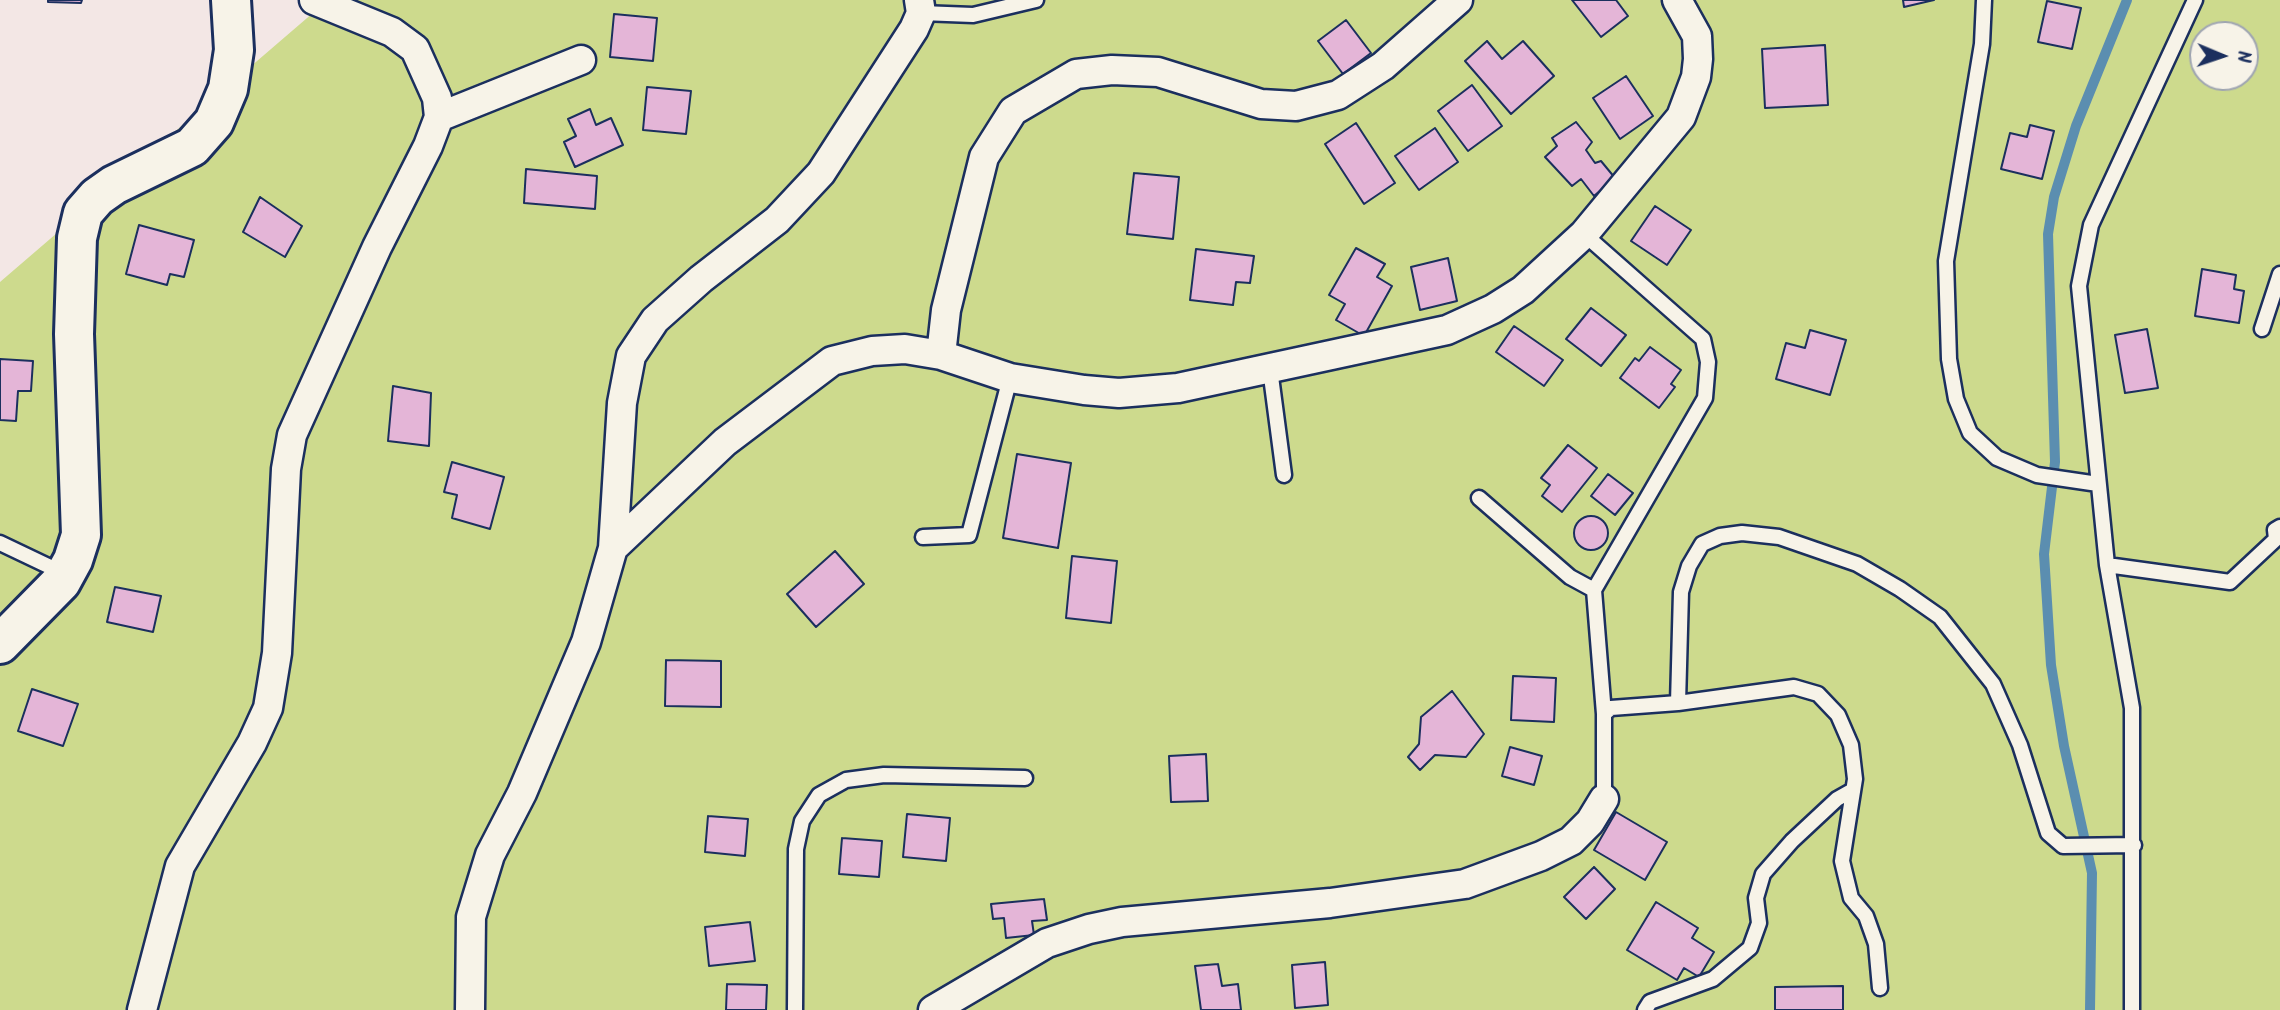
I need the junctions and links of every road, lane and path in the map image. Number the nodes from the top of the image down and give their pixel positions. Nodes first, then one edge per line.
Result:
1 (231, 0) edge
2 (314, 0) edge
3 (1036, 0) edge
4 (1458, 0) edge
5 (1676, 0) edge
6 (1984, 0) edge
7 (2195, 0) edge
8 (920, 7) edge
9 (581, 60) dead end
10 (439, 117) junction
11 (1584, 234) junction
12 (2280, 274) edge
13 (2262, 329) dead end
14 (941, 355) junction
15 (1270, 369) junction
16 (1010, 378) junction
17 (1284, 475) dead end
18 (2098, 484) junction
19 (1479, 498) dead end
20 (2280, 527) edge
21 (923, 537) dead end
22 (0, 543) edge
23 (613, 548) junction
24 (2107, 565) junction
25 (65, 574) junction
26 (1594, 590) junction
27 (0, 644) edge
28 (1678, 703) junction
29 (1604, 714) junction
30 (1025, 778) dead end
31 (1853, 790) junction
32 (1604, 799) joint
33 (2134, 845) junction
34 (1880, 988) dead end
35 (142, 1010) edge
36 (470, 1010) edge
37 (795, 1010) edge
38 (933, 1010) edge
39 (1645, 1010) edge
40 (2132, 1010) edge

1 - 25 street
2 - 10 street
3 - 8 lane
4 - 14 street
5 - 11 street
6 - 18 lane
7 - 18 lane
8 - 23 street
9 - 10 street
10 - 35 street
11 - 15 street
11 - 26 lane
12 - 13 lane
14 - 16 street
14 - 23 street
15 - 16 street
15 - 17 lane
16 - 21 lane
18 - 24 lane
19 - 26 lane
20 - 24 lane
22 - 25 lane
23 - 36 street
24 - 33 lane
25 - 27 street
26 - 29 lane
28 - 29 lane
28 - 31 lane
28 - 33 lane
29 - 32 lane
30 - 37 lane
31 - 34 lane
31 - 39 lane
32 - 38 street
33 - 40 lane

